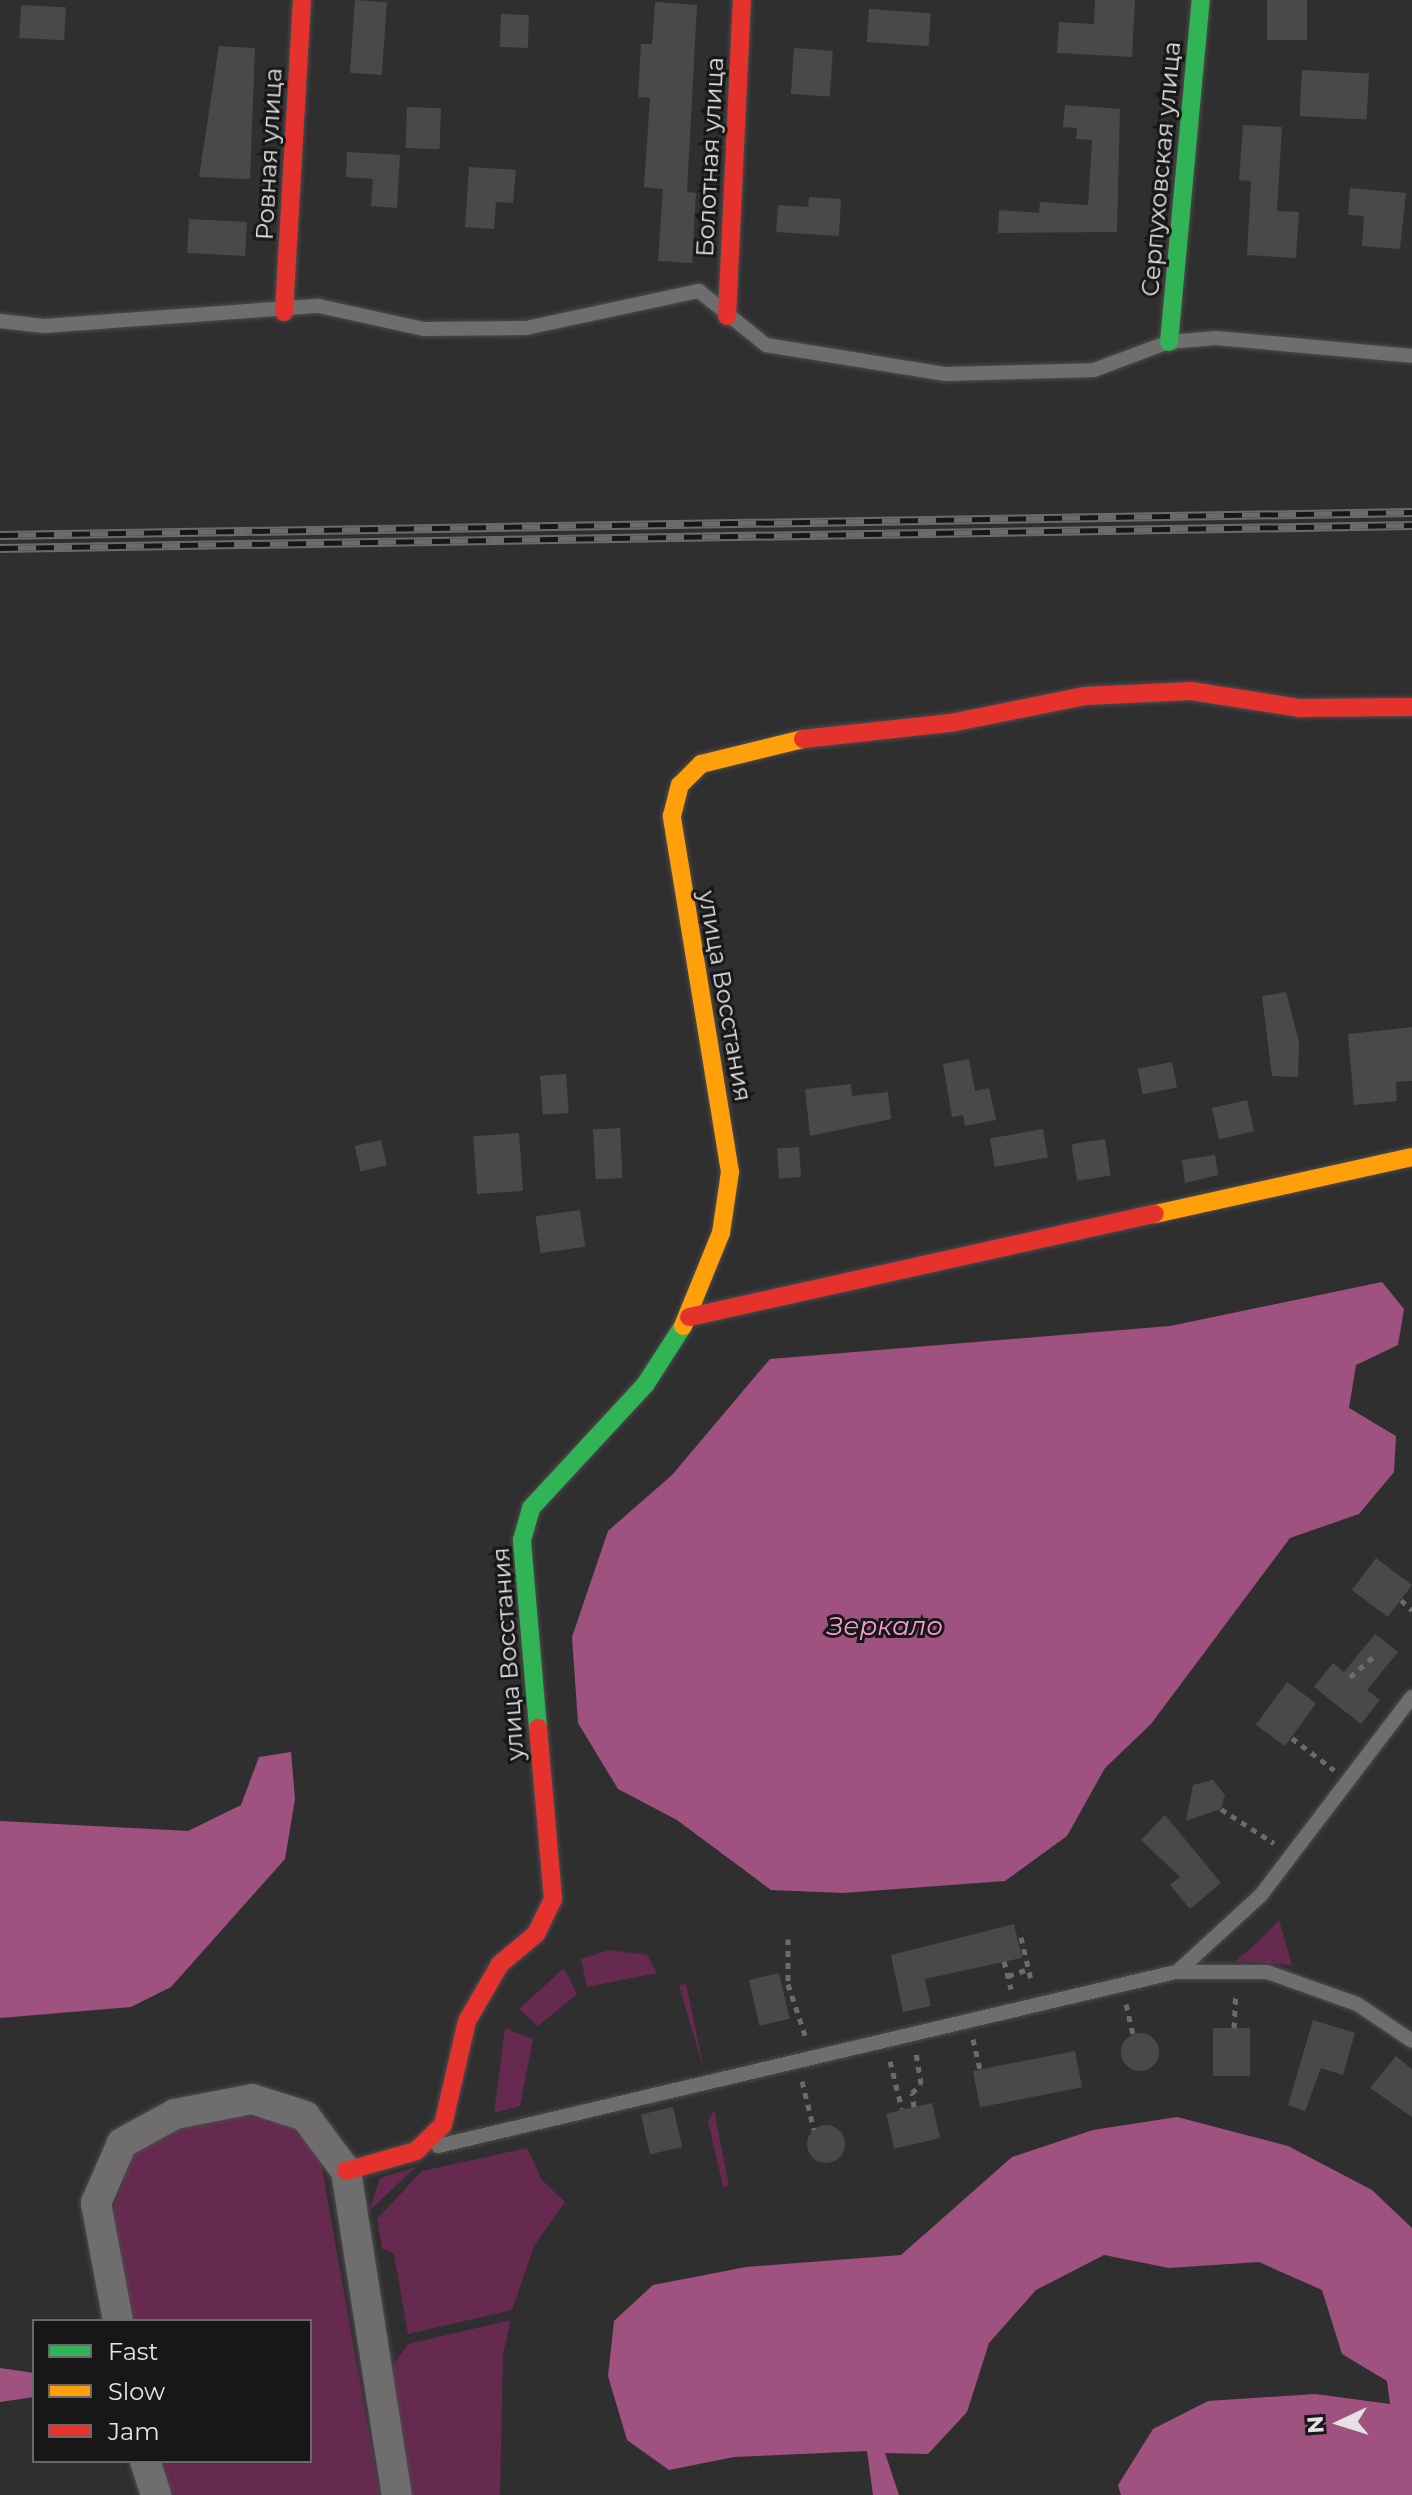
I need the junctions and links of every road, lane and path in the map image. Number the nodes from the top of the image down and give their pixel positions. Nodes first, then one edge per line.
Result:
1 (302, 0) edge
2 (742, 0) edge
3 (1201, 0) edge
4 (284, 312) junction
5 (727, 316) junction
6 (0, 321) edge
7 (1169, 342) junction
8 (1412, 356) edge
9 (1412, 707) edge
10 (1412, 1157) edge
11 (689, 1317) junction
12 (1401, 1600) dead end
13 (1412, 1610) edge
14 (1374, 1656) dead end
15 (1350, 1677) dead end
16 (1412, 1697) edge
17 (1292, 1738) dead end
18 (1348, 1780) junction
19 (1221, 1809) dead end
20 (1291, 1855) junction
21 (1021, 1937) dead end
22 (788, 1939) dead end
23 (1004, 1961) dead end
24 (1025, 1970) junction
25 (1238, 1970) junction
26 (1176, 1972) junction
27 (1008, 1976) junction
28 (1122, 1985) junction
29 (1039, 2004) junction
30 (1017, 2010) junction
31 (968, 2021) junction
32 (1234, 2028) dead end
33 (913, 2034) junction
34 (1133, 2035) dead end
35 (885, 2041) junction
36 (1412, 2041) edge
37 (803, 2060) junction
38 (981, 2073) dead end
39 (914, 2107) dead end
40 (902, 2109) dead end
41 (814, 2130) dead end
42 (416, 2151) junction
43 (346, 2171) junction
44 (118, 2319) edge
45 (146, 2463) edge
46 (156, 2495) edge
47 (397, 2495) edge

1 - 4 street, Ровная улица
2 - 5 street, Болотная улица
3 - 7 street, Серпуховская улица
4 - 5 lane
4 - 6 lane
5 - 7 lane
7 - 8 lane
9 - 11 street, улица Восстания
10 - 11 street
11 - 42 street, улица Восстания
12 - 13 path
14 - 15 path
16 - 18 lane
17 - 18 path
18 - 20 lane
19 - 20 path
20 - 26 lane
21 - 24 path
22 - 37 path
23 - 27 path
24 - 27 path
24 - 29 path
25 - 26 lane
25 - 32 path
25 - 36 lane
26 - 28 lane
27 - 30 path
28 - 29 lane
28 - 34 path
29 - 30 lane
30 - 31 lane
31 - 33 lane
31 - 38 path
33 - 35 lane
33 - 39 path
35 - 37 lane
35 - 40 path
37 - 41 path
37 - 42 lane
42 - 43 street
43 - 44 street
43 - 47 street
45 - 46 street

